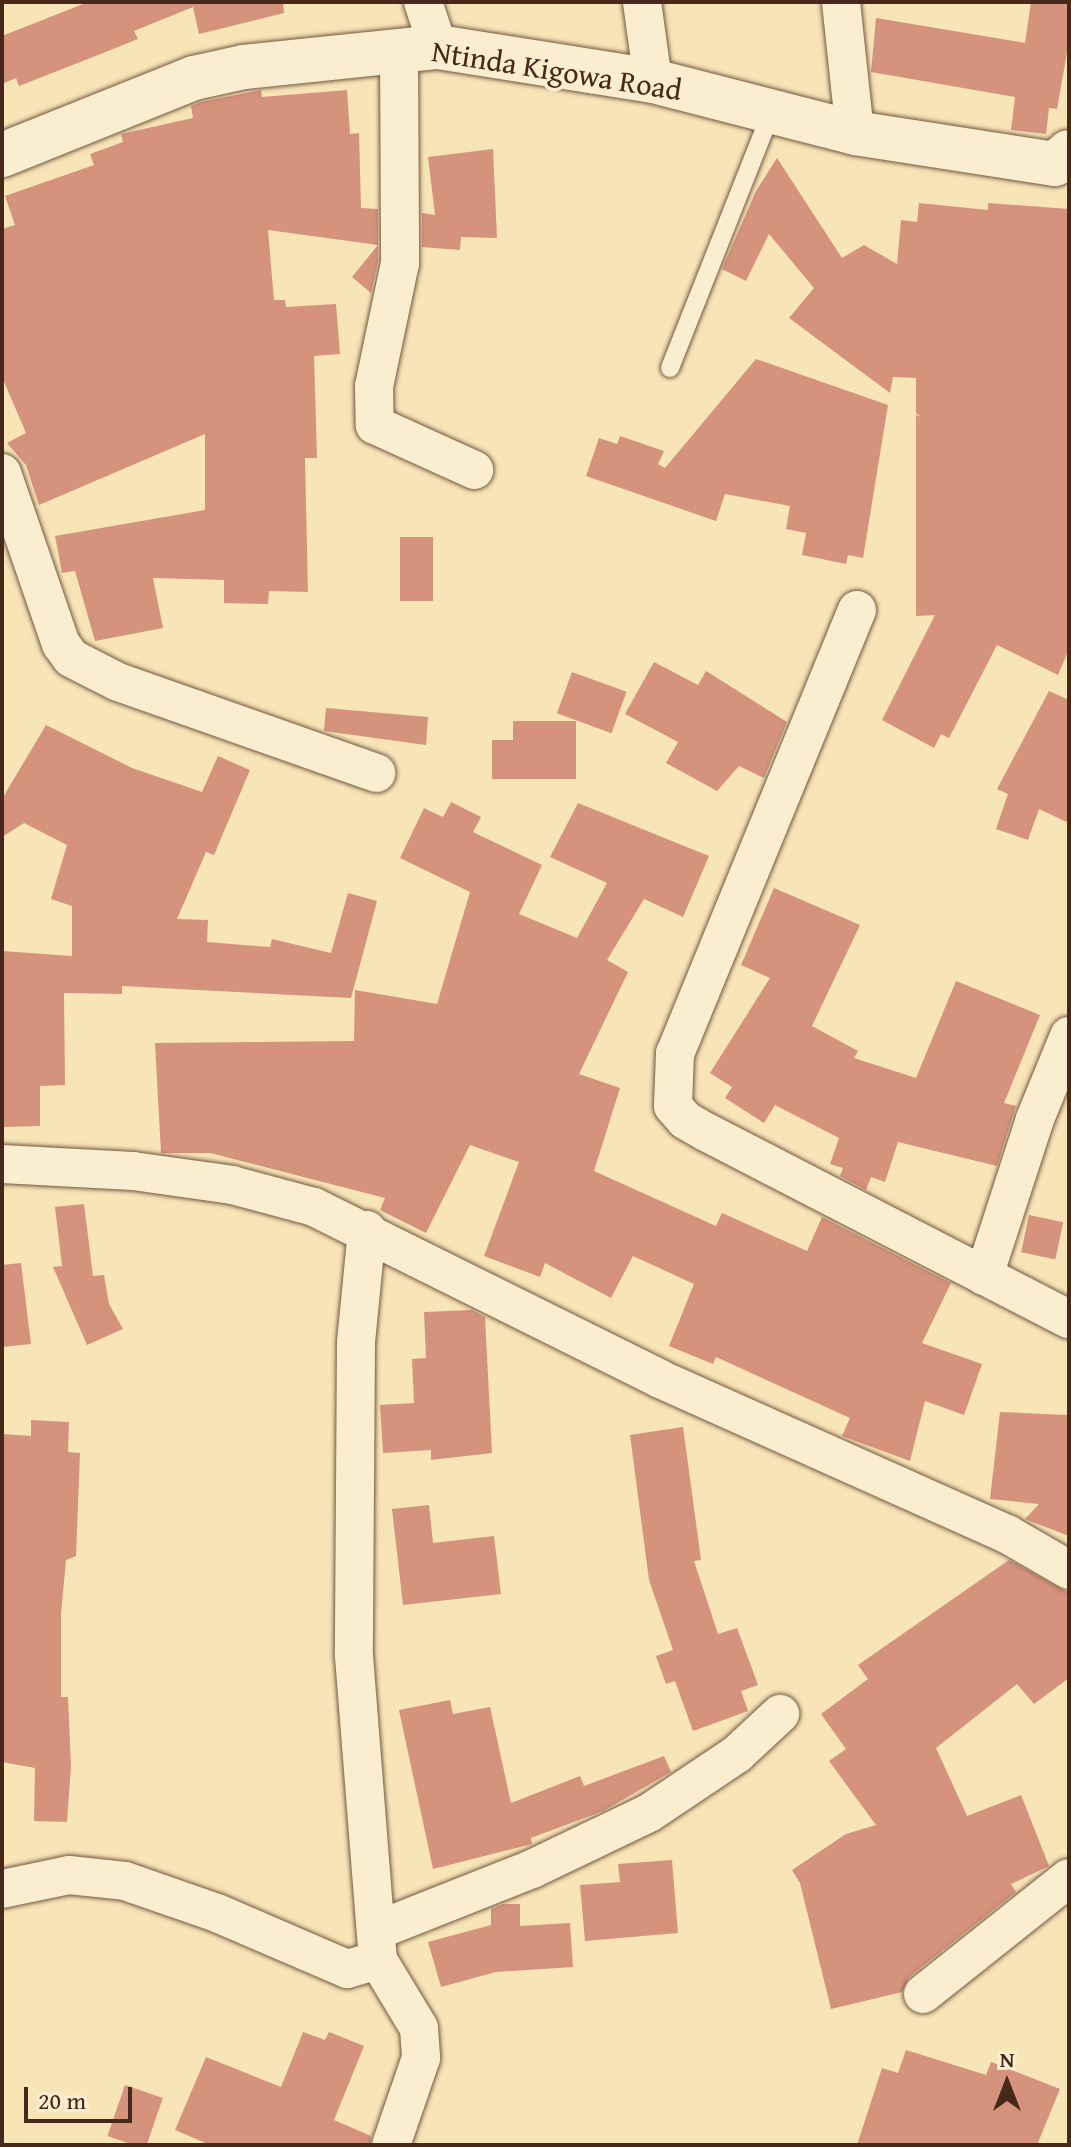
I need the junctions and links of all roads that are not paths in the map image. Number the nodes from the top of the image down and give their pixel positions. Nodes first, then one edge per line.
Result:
1 (423, 2) edge
2 (642, 2) edge
3 (841, 2) edge
4 (418, 49) junction
5 (653, 81) junction
6 (772, 111) junction
7 (855, 133) junction
8 (2, 155) edge
9 (1064, 166) edge
10 (670, 368) dead end
11 (474, 470) dead end
12 (2, 473) edge
13 (857, 610) dead end
14 (376, 773) dead end
15 (1069, 1036) edge
16 (2, 1164) edge
17 (367, 1230) junction
18 (984, 1276) junction
19 (1069, 1319) edge
20 (1069, 1570) edge
21 (780, 1714) dead end
22 (1069, 1878) edge
23 (2, 1889) edge
24 (378, 1945) junction
25 (923, 1994) dead end
26 (391, 2145) edge

1 - 4 street
2 - 5 street
3 - 7 street
4 - 5 street, Ntinda Kigowa Road
4 - 8 street, Ntinda Kigowa Road
4 - 11 street
5 - 6 street, Ntinda Kigowa Road
6 - 7 street, Ntinda Kigowa Road
6 - 10 lane
7 - 9 street, Ntinda Kigowa Road
12 - 14 street
13 - 18 street
15 - 18 street
16 - 17 street
17 - 20 street
17 - 24 street
18 - 19 street
21 - 24 street
22 - 25 street
23 - 24 street
24 - 26 street

